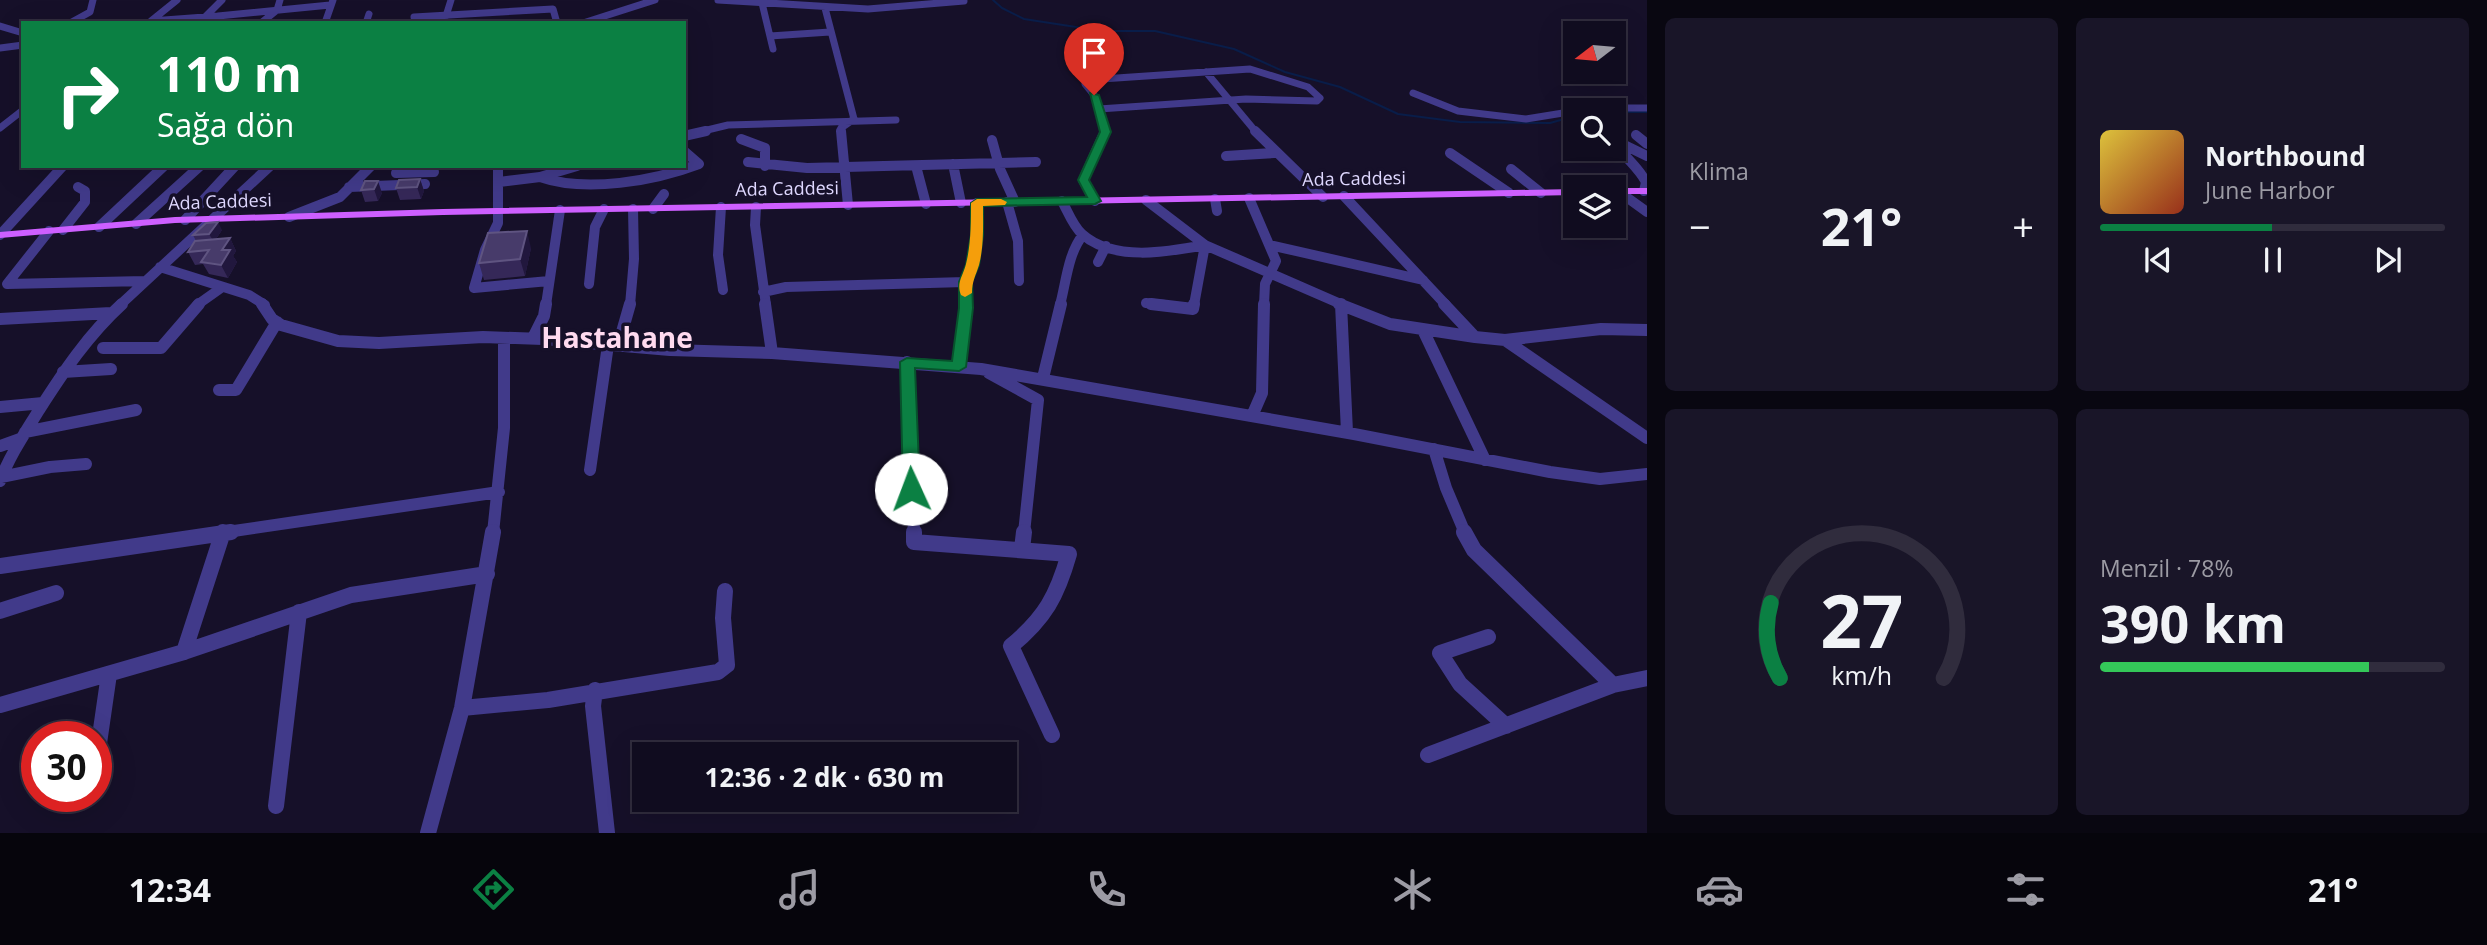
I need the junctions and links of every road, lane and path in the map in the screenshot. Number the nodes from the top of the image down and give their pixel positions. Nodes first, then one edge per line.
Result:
1 (93, 0) edge
2 (177, 0) edge
3 (222, 0) edge
4 (281, 0) edge
5 (451, 0) edge
6 (655, 0) edge
7 (718, 0) edge
8 (964, 1) edge
9 (331, 2) edge
10 (502, 3) dead end
11 (762, 3) junction
12 (825, 8) junction
13 (277, 10) junction
14 (503, 12) junction
15 (369, 13) dead end
16 (446, 16) junction
17 (414, 18) dead end
18 (469, 19) edge
19 (207, 20) edge
20 (74, 21) edge
21 (150, 21) edge
22 (178, 21) edge
23 (263, 21) edge
24 (326, 21) edge
25 (367, 21) edge
26 (556, 21) edge
27 (589, 21) edge
28 (0, 26) edge
29 (21, 32) edge
30 (830, 32) junction
31 (769, 36) junction
32 (21, 45) edge
33 (0, 48) edge
34 (773, 49) dead end
35 (1206, 72) junction
36 (1413, 93) dead end
37 (1228, 100) junction
38 (1647, 108) edge
39 (1099, 109) junction
40 (21, 112) edge
41 (896, 120) dead end
42 (10, 121) junction
43 (21, 121) edge
44 (849, 121) junction
45 (0, 128) edge
46 (1636, 135) dead end
47 (686, 136) edge
48 (741, 139) dead end
49 (992, 141) dead end
50 (1647, 144) edge
51 (686, 153) edge
52 (1273, 153) junction
53 (1450, 153) dead end
54 (1226, 156) dead end
55 (1647, 156) edge
56 (999, 162) junction
57 (1036, 162) dead end
58 (748, 163) dead end
59 (953, 164) junction
60 (765, 166) junction
61 (916, 166) junction
62 (686, 167) edge
63 (844, 167) junction
64 (61, 168) edge
65 (162, 168) edge
66 (198, 168) edge
67 (233, 168) edge
68 (268, 168) edge
69 (369, 168) edge
70 (498, 168) edge
71 (570, 168) edge
72 (682, 168) edge
73 (398, 169) edge
74 (1511, 169) dead end
75 (433, 172) dead end
76 (540, 177) junction
77 (499, 182) junction
78 (425, 184) dead end
79 (385, 186) junction
80 (78, 187) dead end
81 (349, 187) junction
82 (1626, 191) edge
83 (1645, 191) edge
84 (1563, 192) edge
85 (1509, 193) junction
86 (1541, 193) junction
87 (664, 194) dead end
88 (1344, 196) junction
89 (1323, 197) junction
90 (1249, 198) junction
91 (1626, 198) edge
92 (1215, 199) junction
93 (1146, 200) junction
94 (1062, 201) junction
95 (1095, 201) junction
96 (1011, 202) junction
97 (961, 203) junction
98 (977, 203) junction
99 (926, 204) junction
100 (848, 205) junction
101 (721, 207) junction
102 (756, 207) junction
103 (604, 209) junction
104 (633, 209) junction
105 (653, 209) junction
106 (560, 210) junction
107 (497, 211) junction
108 (1217, 211) dead end
109 (1647, 212) edge
110 (289, 217) junction
111 (211, 219) junction
112 (185, 220) junction
113 (136, 223) junction
114 (99, 227) junction
115 (63, 230) junction
116 (49, 231) junction
117 (0, 235) edge
118 (1083, 235) junction
119 (1205, 245) junction
120 (1270, 245) junction
121 (1105, 246) junction
122 (1098, 262) dead end
123 (160, 267) junction
124 (1270, 273) junction
125 (1423, 280) junction
126 (145, 281) junction
127 (550, 281) junction
128 (1019, 281) dead end
129 (965, 282) junction
130 (589, 284) dead end
131 (222, 288) junction
132 (723, 290) dead end
133 (763, 292) junction
134 (1146, 303) dead end
135 (1341, 304) junction
136 (111, 313) junction
137 (0, 319) edge
138 (276, 322) junction
139 (1423, 330) junction
140 (1647, 330) edge
141 (1475, 337) junction
142 (504, 338) junction
143 (533, 338) junction
144 (1505, 340) junction
145 (613, 345) junction
146 (103, 348) dead end
147 (772, 353) junction
148 (907, 362) junction
149 (959, 367) junction
150 (111, 369) dead end
151 (981, 369) junction
152 (63, 372) junction
153 (1043, 378) junction
154 (219, 390) dead end
155 (43, 403) junction
156 (0, 407) edge
157 (136, 410) dead end
158 (1252, 416) junction
159 (1347, 432) junction
160 (22, 436) junction
161 (1647, 438) edge
162 (0, 446) edge
163 (1434, 449) junction
164 (1485, 460) junction
165 (86, 464) dead end
166 (590, 470) dead end
167 (1647, 474) edge
168 (1, 479) edge
169 (499, 492) junction
170 (223, 531) junction
171 (1022, 549) junction
172 (0, 566) edge
173 (487, 573) junction
174 (725, 591) dead end
175 (56, 593) dead end
176 (0, 611) edge
177 (299, 612) junction
178 (1488, 637) dead end
179 (184, 652) junction
180 (109, 674) junction
181 (1647, 678) edge
182 (1613, 685) junction
183 (595, 690) junction
184 (0, 705) edge
185 (462, 708) junction
186 (102, 721) edge
187 (1506, 726) junction
188 (1052, 735) dead end
189 (1428, 755) dead end
190 (275, 806) dead end
191 (428, 833) edge
192 (607, 833) edge

1 - 20 street
2 - 21 street
3 - 19 street
4 - 13 street
5 - 16 street
6 - 27 street
7 - 11 street
8 - 12 street
9 - 13 street
9 - 24 street
10 - 14 street
11 - 12 street
11 - 31 street
12 - 30 street
13 - 19 street
13 - 23 street
14 - 18 street
14 - 26 street
15 - 25 street
16 - 17 street
16 - 18 street
19 - 22 street
28 - 29 street
30 - 31 street
30 - 44 street
31 - 34 street
32 - 33 street
35 - 37 street
35 - 37 street
35 - 39 street
36 - 38 street
37 - 39 street
37 - 52 street
39 - 95 street
40 - 42 street
41 - 44 street
42 - 43 street
42 - 45 street
44 - 47 street
44 - 63 street
46 - 50 street
48 - 60 street
49 - 56 street
51 - 62 street
52 - 54 street
52 - 89 street
53 - 85 street
55 - 83 street
56 - 57 street
56 - 59 street
56 - 96 street
58 - 60 street
59 - 61 street
59 - 97 street
60 - 63 street
61 - 63 street
61 - 99 street
63 - 100 street
64 - 117 street
65 - 114 street
66 - 113 street
67 - 112 street
68 - 111 street
69 - 81 street
70 - 77 street
71 - 76 street
72 - 76 street
73 - 75 street
73 - 79 street
74 - 86 street
76 - 77 street
77 - 107 street
78 - 79 street
79 - 81 street
80 - 115 street
81 - 110 street
82 - 83 main road
84 - 86 main road, Ada Caddesi
85 - 86 main road, Ada Caddesi
85 - 88 main road, Ada Caddesi
87 - 105 street
88 - 89 main road, Ada Caddesi
88 - 125 street
89 - 90 main road, Ada Caddesi
90 - 92 main road, Ada Caddesi
90 - 120 street
91 - 109 street
92 - 93 main road, Ada Caddesi
92 - 108 street
93 - 95 main road, Ada Caddesi
93 - 119 street
94 - 95 main road, Ada Caddesi
94 - 96 main road, Ada Caddesi
94 - 118 street
96 - 98 main road, Ada Caddesi
96 - 128 street
97 - 98 main road, Ada Caddesi
97 - 99 main road, Ada Caddesi
98 - 129 street
99 - 100 main road, Ada Caddesi
100 - 102 main road, Ada Caddesi
101 - 102 main road, Ada Caddesi
101 - 105 main road, Ada Caddesi
101 - 132 street
102 - 133 street
103 - 104 main road, Ada Caddesi
103 - 106 main road, Ada Caddesi
103 - 130 street
104 - 105 main road, Ada Caddesi
104 - 145 street
106 - 107 main road, Ada Caddesi
106 - 127 street
107 - 110 main road, Ada Caddesi
107 - 127 street
110 - 111 main road, Ada Caddesi
111 - 112 main road, Ada Caddesi
111 - 123 street
112 - 113 main road, Ada Caddesi
113 - 114 main road, Ada Caddesi
114 - 115 main road, Ada Caddesi
115 - 116 main road, Ada Caddesi
116 - 117 main road, Ada Caddesi
116 - 126 street
118 - 121 street
118 - 153 street
119 - 121 street
119 - 124 street
119 - 134 street
120 - 124 street
120 - 125 street
121 - 122 street
123 - 126 street
123 - 131 street
124 - 135 street
124 - 158 street
125 - 141 street
126 - 136 street
127 - 143 street
129 - 133 street
129 - 149 street
131 - 138 street
131 - 146 street
133 - 147 street
135 - 139 street
135 - 159 street
136 - 137 street
136 - 152 street
138 - 142 street
138 - 154 street
139 - 141 street
139 - 164 street
140 - 144 street
141 - 144 street
142 - 143 street
142 - 169 street
143 - 145 street
144 - 161 street
145 - 147 street
145 - 166 street
147 - 148 street
148 - 149 street
148 - 171 street
149 - 151 street
150 - 152 street
151 - 153 street
151 - 171 street
152 - 155 street
153 - 158 street
155 - 156 street
155 - 160 street
157 - 160 street
158 - 159 street
159 - 163 street
160 - 162 street
160 - 168 street
163 - 164 street
163 - 182 street
164 - 167 street
165 - 168 street
169 - 170 street
169 - 173 street
170 - 172 street
170 - 179 street
171 - 188 street
173 - 177 street
173 - 185 street
174 - 183 street
175 - 176 street
177 - 179 street
177 - 190 street
178 - 187 street
179 - 180 street
180 - 184 street
180 - 186 street
181 - 182 street
182 - 187 street
183 - 185 street
183 - 192 street
185 - 191 street
187 - 189 street

